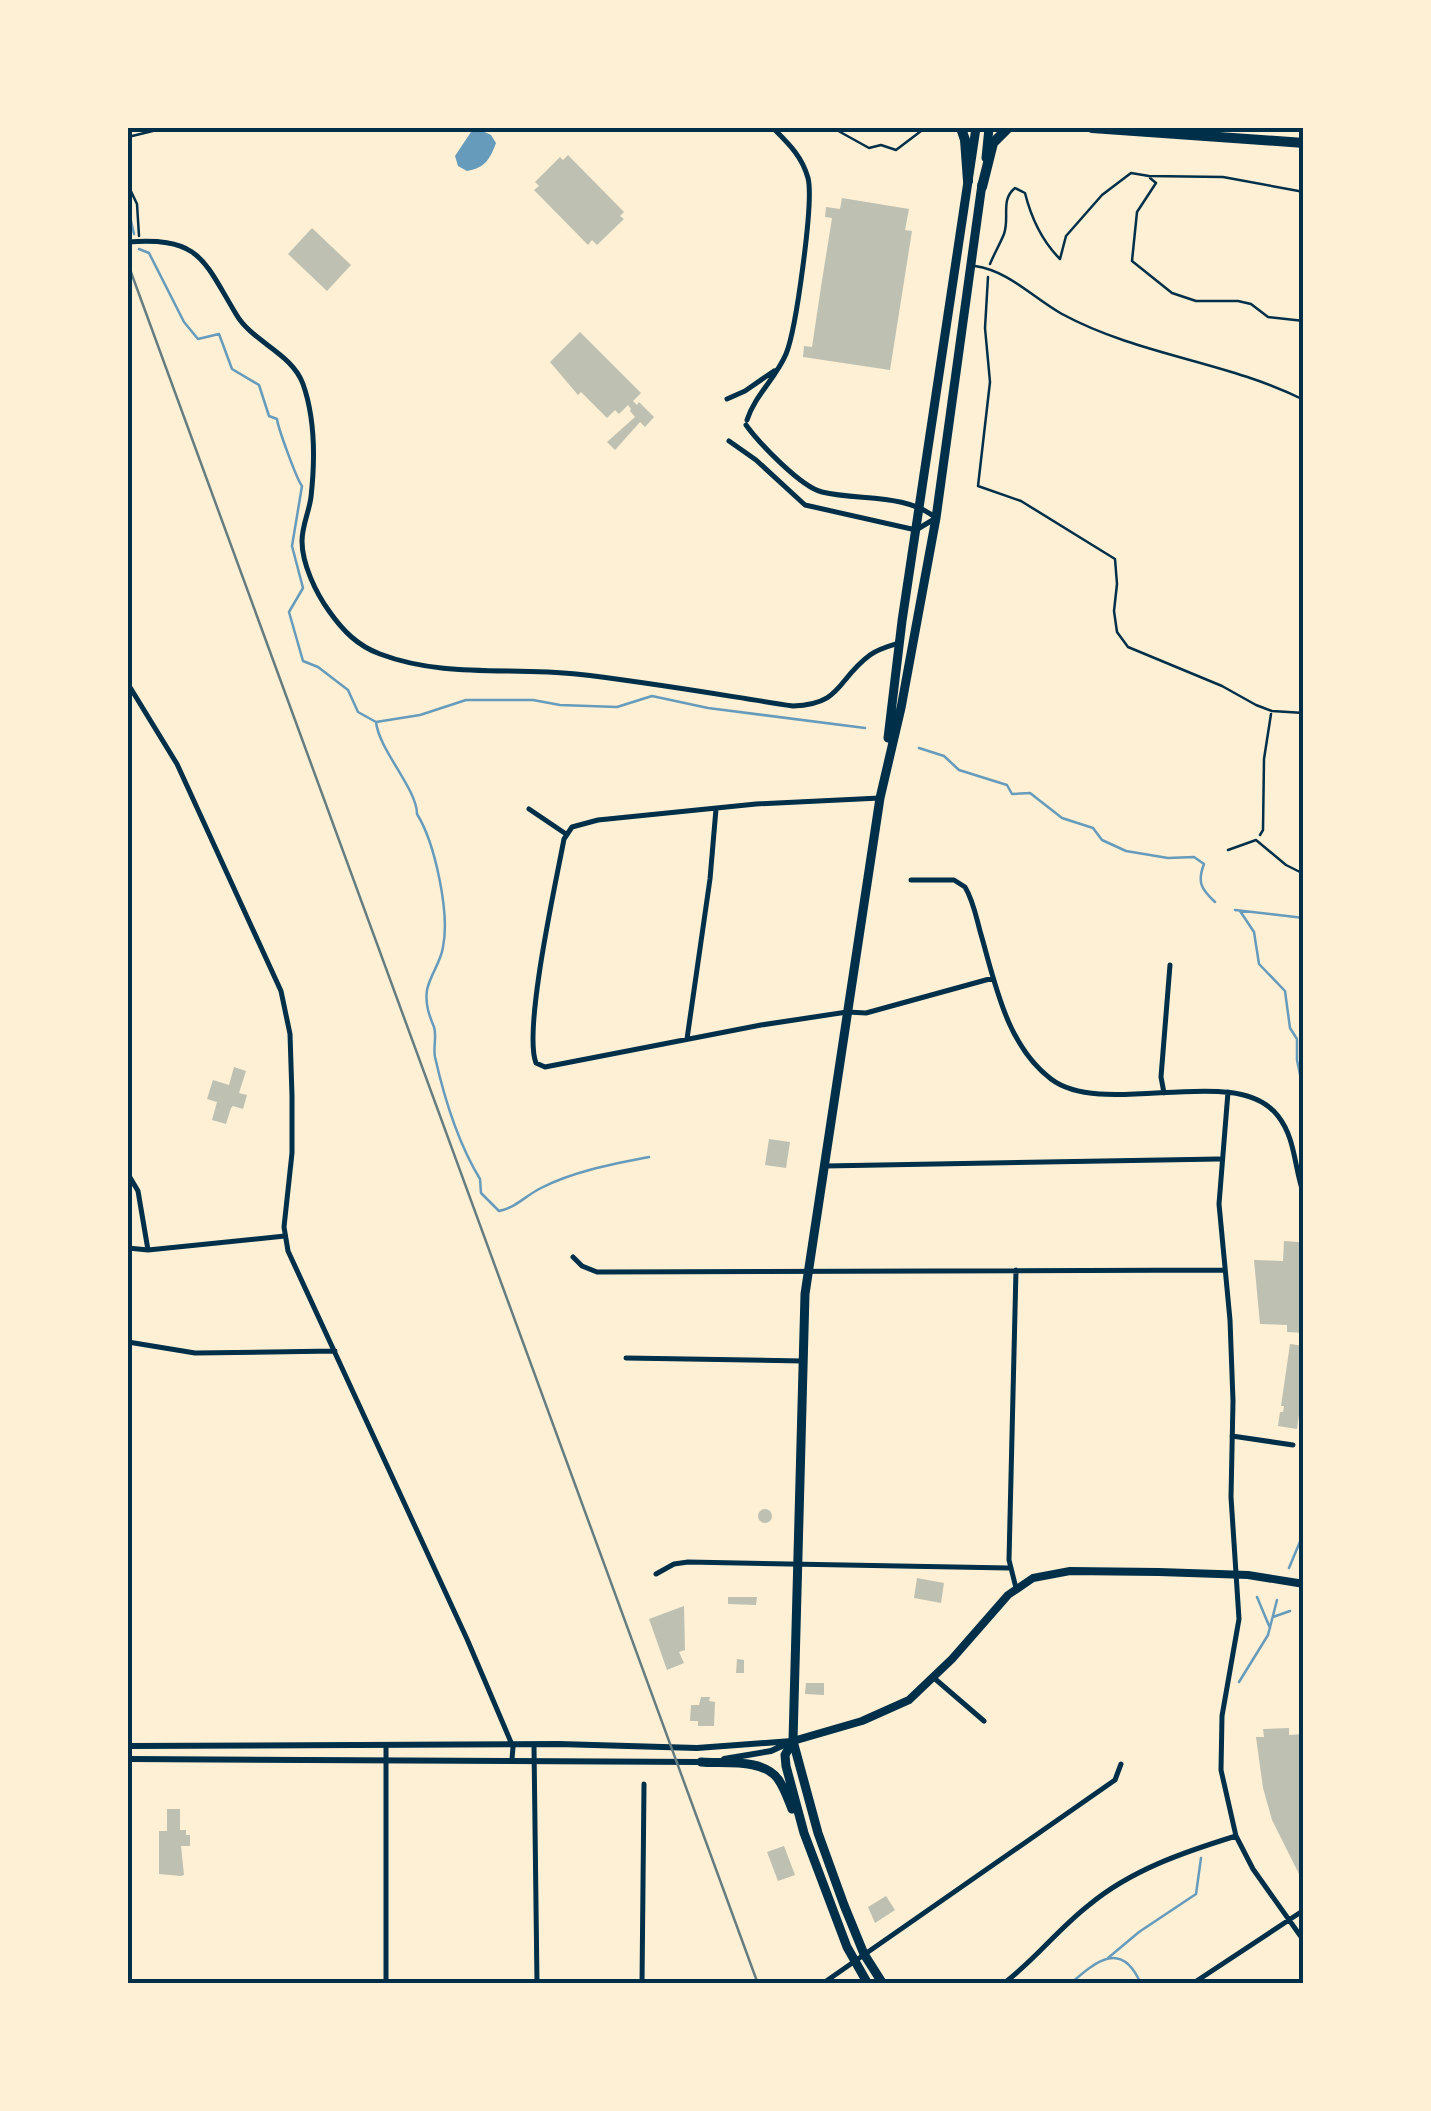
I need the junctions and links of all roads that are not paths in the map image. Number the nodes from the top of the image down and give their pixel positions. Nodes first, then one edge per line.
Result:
1 (773, 128) edge
2 (961, 128) edge
3 (976, 128) edge
4 (989, 128) edge
5 (1008, 128) edge
6 (1092, 128) edge
7 (1304, 143) edge
8 (968, 181) junction
9 (982, 187) junction
10 (128, 242) edge
11 (971, 266) junction
12 (776, 370) junction
13 (727, 399) dead end
14 (1304, 400) edge
15 (729, 440) dead end
16 (920, 505) junction
17 (936, 518) junction
18 (916, 530) junction
19 (899, 642) junction
20 (128, 684) edge
21 (883, 784) junction
22 (880, 798) junction
23 (716, 808) junction
24 (529, 810) dead end
25 (566, 834) junction
26 (1228, 850) dead end
27 (1304, 874) edge
28 (910, 880) dead end
29 (1170, 965) dead end
30 (992, 978) junction
31 (848, 1012) junction
32 (687, 1039) junction
33 (1228, 1092) junction
34 (1164, 1093) junction
35 (1220, 1159) junction
36 (822, 1166) junction
37 (128, 1174) edge
38 (1304, 1195) edge
39 (286, 1236) junction
40 (128, 1248) edge
41 (148, 1250) junction
42 (573, 1257) dead end
43 (1016, 1270) junction
44 (1224, 1270) junction
45 (806, 1273) junction
46 (128, 1342) edge
47 (334, 1351) junction
48 (626, 1358) dead end
49 (803, 1361) junction
50 (1232, 1436) junction
51 (1293, 1445) dead end
52 (796, 1564) junction
53 (1009, 1568) junction
54 (656, 1574) dead end
55 (1236, 1575) junction
56 (1304, 1584) edge
57 (1016, 1588) junction
58 (934, 1678) junction
59 (984, 1722) dead end
60 (793, 1741) junction
61 (128, 1746) edge
62 (386, 1746) junction
63 (534, 1746) junction
64 (513, 1747) junction
65 (128, 1760) edge
66 (386, 1760) junction
67 (512, 1760) junction
68 (535, 1760) junction
69 (701, 1762) junction
70 (1121, 1764) dead end
71 (644, 1784) dead end
72 (801, 1824) junction
73 (1236, 1836) junction
74 (1304, 1910) edge
75 (1287, 1921) junction
76 (1304, 1941) edge
77 (864, 1954) junction
78 (855, 1961) junction
79 (386, 1984) edge
80 (537, 1984) edge
81 (642, 1984) edge
82 (822, 1984) edge
83 (868, 1984) edge
84 (883, 1984) edge
85 (1003, 1984) edge
86 (1192, 1984) edge

1 - 12 street
2 - 8 highway
3 - 8 main road
4 - 9 main road
5 - 9 highway
6 - 7 highway
8 - 16 main road
9 - 11 main road
10 - 19 street
11 - 14 lane
11 - 17 main road
12 - 13 street
12 - 16 street
15 - 18 street
16 - 17 street
16 - 18 main road
17 - 18 street
17 - 21 main road
18 - 19 main road
19 - 21 main road
20 - 39 street
21 - 22 main road
22 - 23 street
22 - 31 main road
23 - 25 street
23 - 32 street
24 - 25 street
25 - 32 street
26 - 27 lane
28 - 30 street
29 - 34 street
30 - 31 street
30 - 34 street
31 - 32 street
31 - 36 main road
33 - 34 street
33 - 35 street
33 - 38 street
35 - 36 street
35 - 44 street
36 - 45 main road
37 - 41 street
39 - 41 street
39 - 47 street
40 - 41 street
42 - 45 street
43 - 44 street
43 - 45 street
43 - 53 street
44 - 50 street
45 - 49 main road
46 - 47 street
47 - 64 street
48 - 49 street
49 - 52 main road
50 - 51 street
50 - 55 street
52 - 53 street
52 - 54 street
52 - 60 main road
53 - 57 street
55 - 56 main road
55 - 57 main road
55 - 73 street
57 - 58 main road
58 - 59 street
58 - 60 main road
60 - 63 street
60 - 69 street
60 - 72 main road
60 - 77 main road
61 - 62 street
62 - 64 street
62 - 66 street
63 - 64 street
63 - 68 street
64 - 67 street
65 - 66 street
66 - 67 street
66 - 79 street
67 - 68 street
68 - 69 street
68 - 80 street
69 - 72 main road
70 - 77 street
71 - 81 street
72 - 78 main road
73 - 75 street
73 - 85 street
74 - 75 street
75 - 76 street
75 - 86 street
77 - 78 street
77 - 84 main road
78 - 82 street
78 - 83 main road

